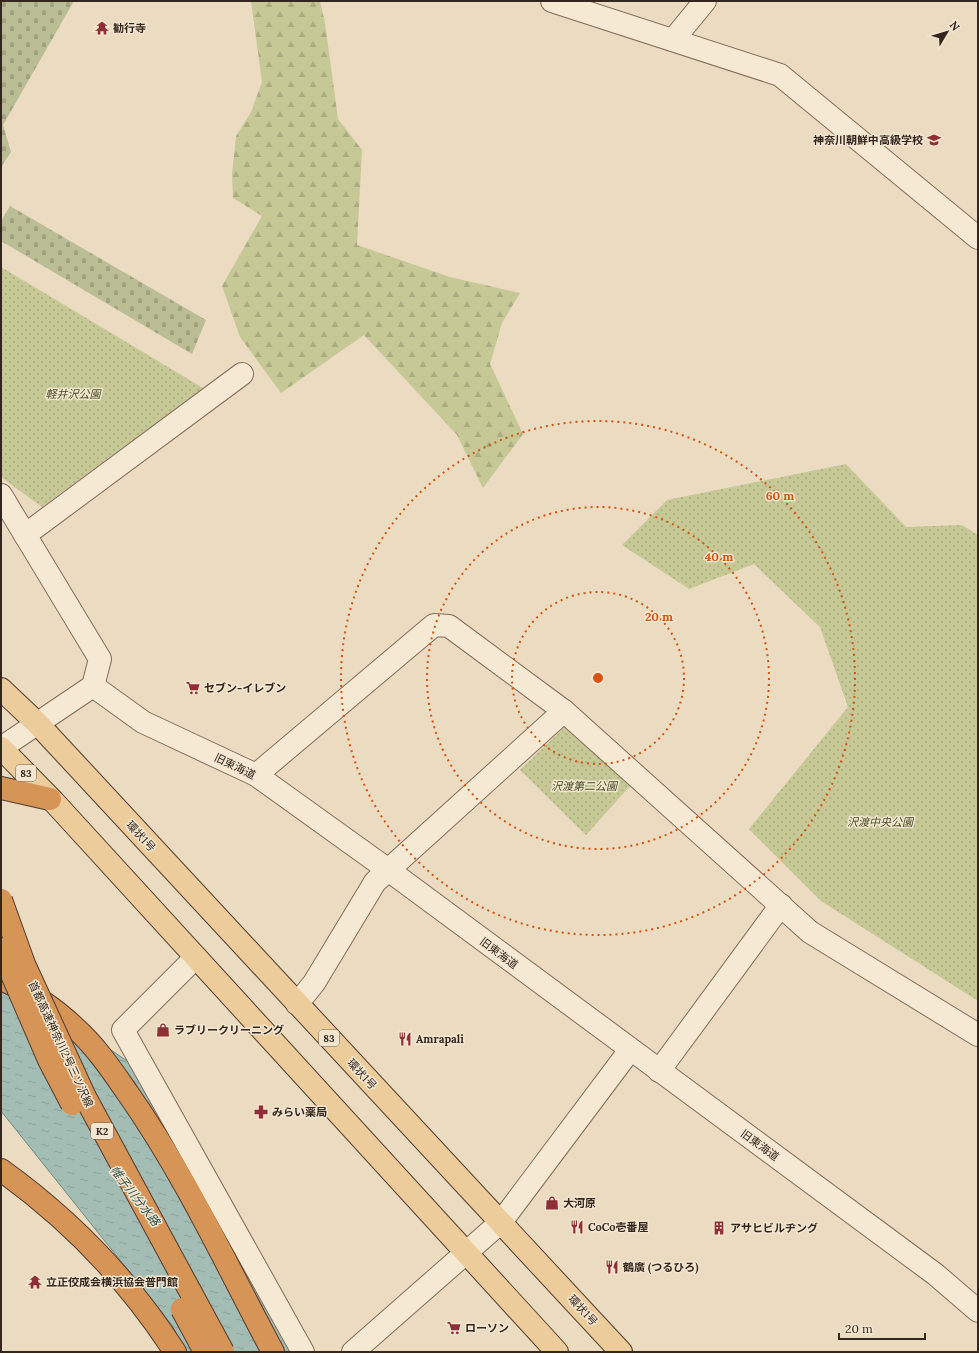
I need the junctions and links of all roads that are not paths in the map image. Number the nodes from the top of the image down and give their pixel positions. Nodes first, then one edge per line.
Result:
1 (705, 1) edge
2 (558, 2) edge
3 (674, 40) junction
4 (978, 238) edge
5 (242, 374) dead end
6 (1, 495) edge
7 (25, 535) junction
8 (93, 686) junction
9 (1, 689) edge
10 (564, 711) junction
11 (38, 724) junction
12 (1, 748) edge
13 (256, 775) junction
14 (1, 788) edge
15 (50, 799) junction
16 (387, 869) junction
17 (1, 900) edge
18 (781, 905) junction
19 (1, 948) edge
20 (195, 958) junction
21 (1, 979) edge
22 (297, 1004) junction
23 (978, 1035) edge
24 (630, 1050) junction
25 (659, 1071) junction
26 (3, 1171) edge
27 (501, 1222) junction
28 (467, 1254) junction
29 (978, 1311) edge
30 (271, 1349) edge
31 (175, 1352) edge
32 (205, 1352) edge
33 (223, 1352) edge
34 (303, 1352) edge
35 (353, 1352) edge
36 (557, 1352) edge
37 (621, 1352) edge

1 - 3 street
2 - 3 street
3 - 4 street
5 - 7 street
6 - 7 street
7 - 8 street
8 - 11 street
8 - 13 street, 旧東海道
9 - 11 main road, 83
10 - 13 street
10 - 16 street
10 - 18 street
11 - 12 street
11 - 22 main road, 環状1号 / 83
12 - 15 main road, 83
13 - 16 street, 旧東海道
14 - 15 highway
15 - 20 main road, 83
16 - 22 street
16 - 24 street, 旧東海道
17 - 33 highway, 首都高速神奈川2号三ツ沢線 / K2, bridge
18 - 23 street
18 - 25 street
19 - 32 highway, 首都高速神奈川2号三ツ沢線 / K2, bridge
20 - 28 main road, 83
20 - 34 street
21 - 30 highway
22 - 27 main road, 環状1号 / 83
24 - 25 street, 旧東海道
24 - 27 street
25 - 29 street, 旧東海道
26 - 31 highway
27 - 28 street
27 - 37 main road, 環状1号 / 83
28 - 35 street
28 - 36 main road, 83

